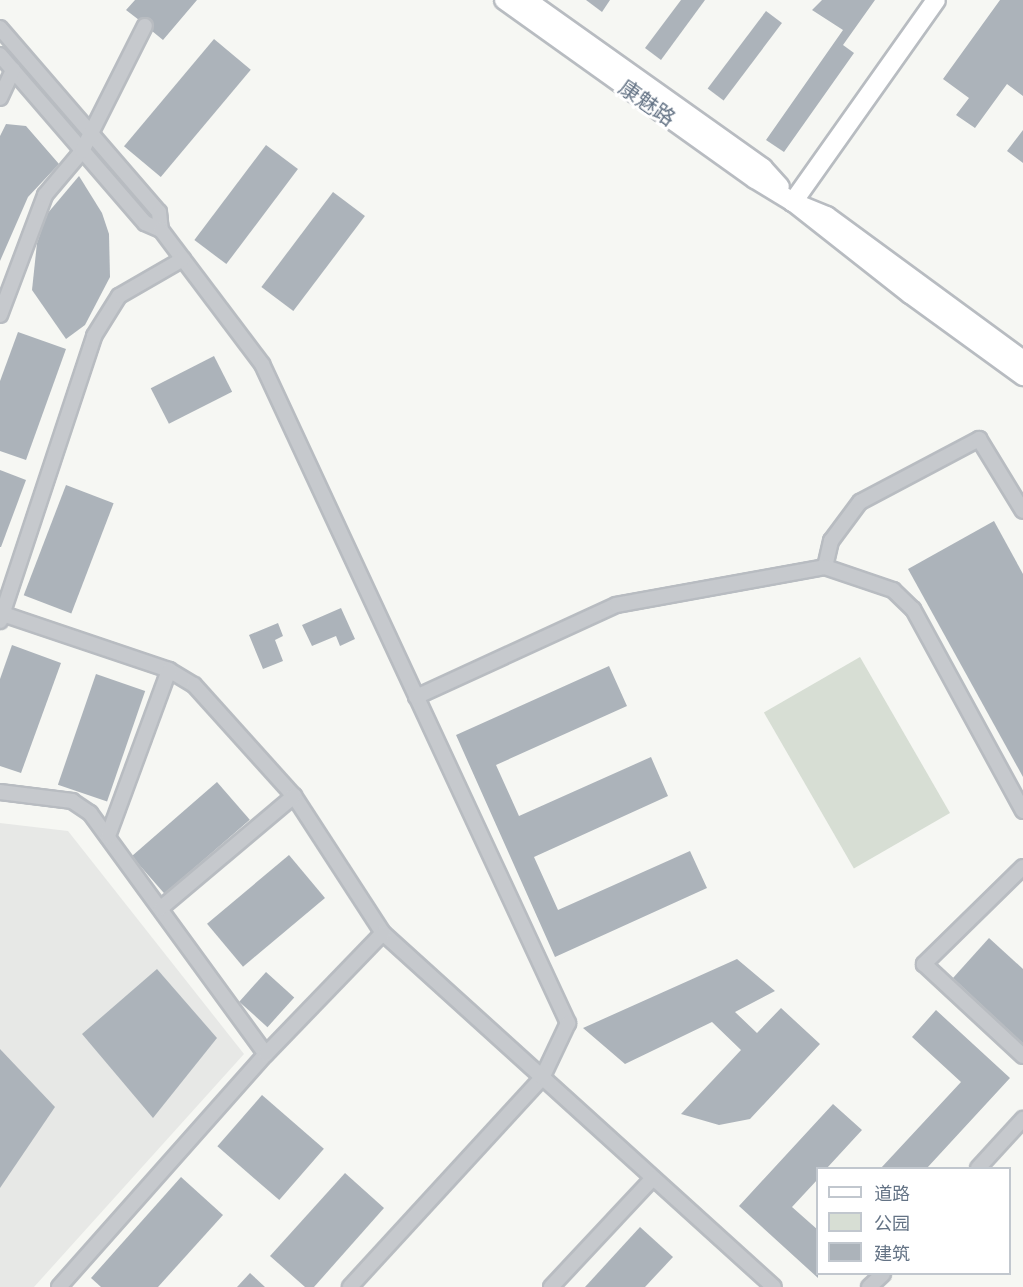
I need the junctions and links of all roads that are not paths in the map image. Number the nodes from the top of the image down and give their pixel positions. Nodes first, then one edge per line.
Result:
1 (504, 0) edge
2 (527, 0) edge
3 (936, 0) edge
4 (146, 26) dead end
5 (0, 28) edge
6 (0, 55) edge
7 (13, 70) junction
8 (0, 98) edge
9 (92, 134) junction
10 (82, 151) junction
11 (793, 202) junction
12 (161, 230) junction
13 (183, 259) junction
14 (0, 315) edge
15 (1023, 360) edge
16 (1023, 376) edge
17 (1023, 511) edge
18 (825, 567) junction
19 (1, 616) edge
20 (169, 670) junction
21 (416, 697) junction
22 (0, 792) edge
23 (294, 796) junction
24 (1023, 811) edge
25 (108, 836) junction
26 (1023, 867) edge
27 (161, 908) junction
28 (383, 933) junction
29 (266, 1053) junction
30 (1023, 1056) edge
31 (542, 1078) junction
32 (1023, 1119) edge
33 (979, 1167) edge
34 (653, 1178) junction
35 (882, 1275) edge
36 (59, 1287) edge
37 (350, 1287) edge
38 (551, 1287) edge
39 (774, 1287) edge
40 (869, 1287) edge

1 - 11 main road, 康魅路
2 - 11 main road, 康魅路
3 - 11 main road
4 - 9 street
5 - 9 street
6 - 7 street
7 - 8 street
7 - 10 street
9 - 10 street
9 - 12 street
10 - 12 street
10 - 14 street
11 - 15 main road, 康魅路
11 - 16 main road, 康魅路
12 - 13 street
13 - 19 street
13 - 21 street
17 - 18 street
18 - 21 street
18 - 24 street
19 - 20 street
20 - 23 street
20 - 25 street
21 - 31 street
22 - 25 street
23 - 27 street
23 - 28 street
25 - 27 street
26 - 30 street
27 - 29 street
28 - 29 street
28 - 31 street
29 - 36 street
31 - 34 street
31 - 37 street
32 - 33 street
34 - 38 street
34 - 39 street
35 - 40 street

